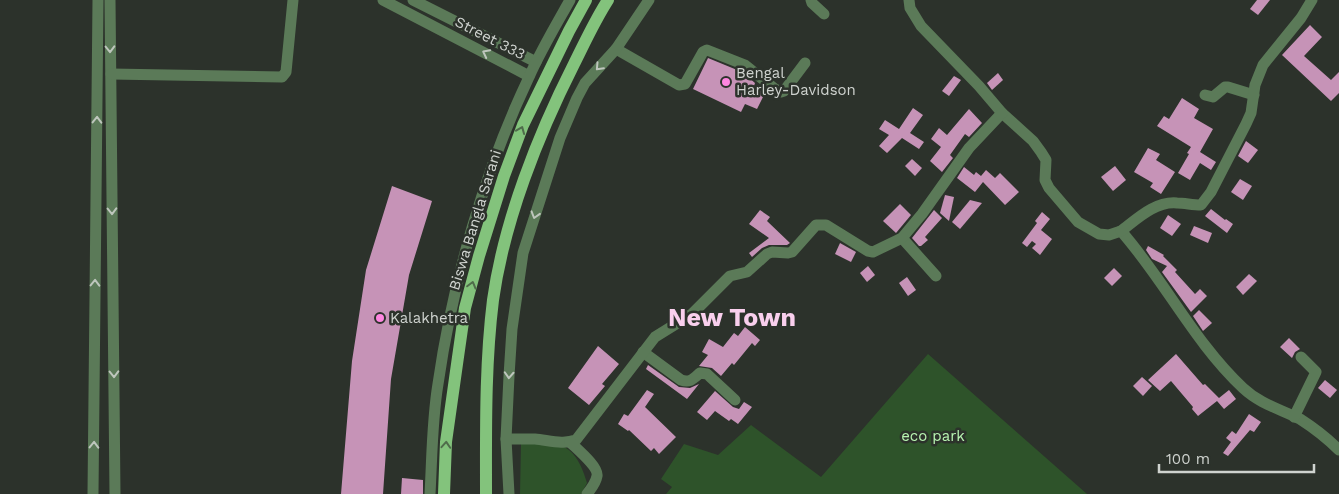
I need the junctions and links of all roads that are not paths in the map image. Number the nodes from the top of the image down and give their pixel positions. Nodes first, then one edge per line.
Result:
1 (98, 0) edge
2 (110, 0) edge
3 (293, 0) edge
4 (383, 0) edge
5 (413, 0) edge
6 (570, 0) edge
7 (586, 0) edge
8 (608, 0) edge
9 (648, 0) edge
10 (811, 0) edge
11 (909, 0) edge
12 (1312, 0) edge
13 (824, 14) dead end
14 (616, 49) junction
15 (536, 62) junction
16 (805, 64) dead end
17 (111, 74) junction
18 (529, 76) junction
19 (1205, 95) dead end
20 (1254, 95) junction
21 (1002, 113) junction
22 (1120, 231) junction
23 (902, 238) junction
24 (936, 276) dead end
25 (643, 352) junction
26 (1301, 357) dead end
27 (735, 400) dead end
28 (1294, 417) junction
29 (506, 439) junction
30 (570, 442) junction
31 (1339, 450) edge
32 (93, 494) edge
33 (115, 494) edge
34 (430, 494) edge
35 (444, 494) edge
36 (486, 494) edge
37 (509, 494) edge
38 (587, 494) edge

32 -> 1 street
2 -> 17 street
3 - 17 street
18 -> 4 street, Street 333
5 - 15 street, Street 333
6 - 15 street
35 -> 7 main road, Biswa Bangla Sarani
8 - 36 main road
9 - 14 street
10 - 13 street
11 - 21 street
12 - 20 street
14 - 16 street
14 -> 29 street
15 - 18 street
17 -> 33 street
18 - 34 street
19 - 20 street
20 - 22 street
21 - 22 street
21 - 23 street
22 - 28 street
23 - 24 street
23 - 25 street
25 - 27 street
25 - 30 street
26 - 28 street
28 - 31 street
29 - 30 street
29 - 37 street
30 - 38 street

